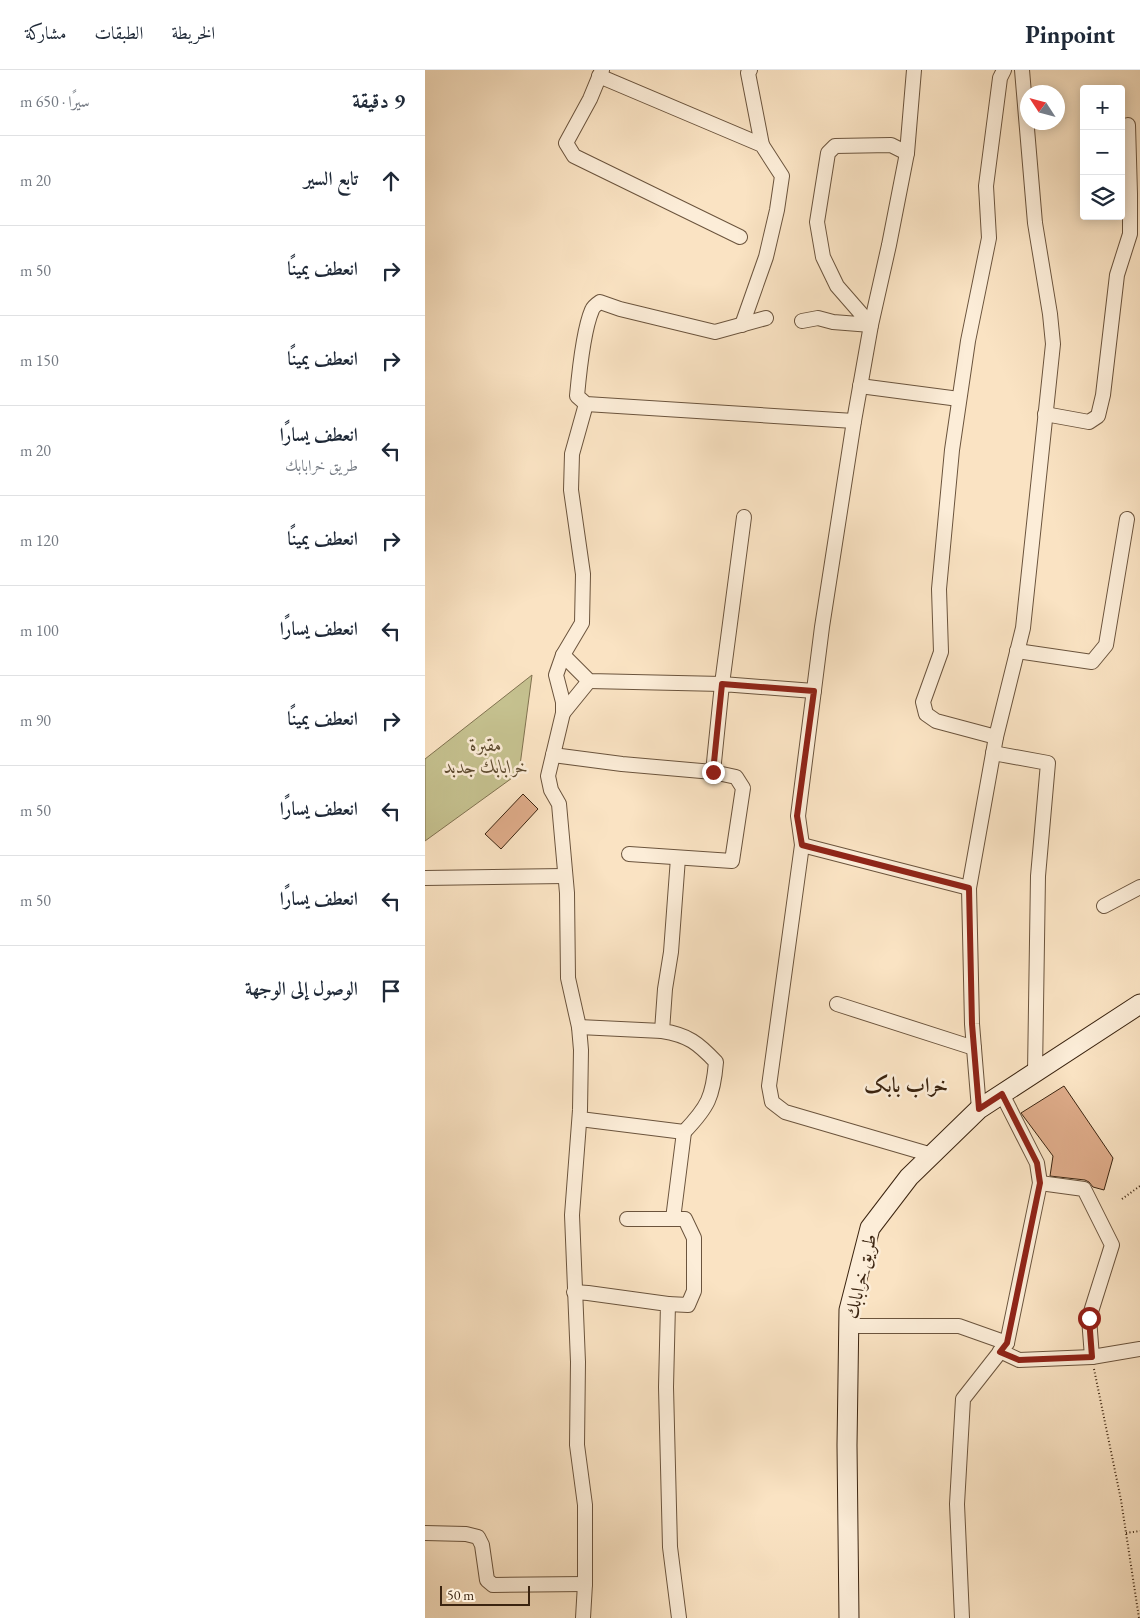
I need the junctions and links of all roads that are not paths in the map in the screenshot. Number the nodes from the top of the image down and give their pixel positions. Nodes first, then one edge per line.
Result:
1 (750, 70) edge
2 (914, 70) edge
3 (1004, 70) edge
4 (1022, 70) edge
5 (601, 73) edge
6 (1128, 125) dead end
7 (762, 145) junction
8 (907, 152) junction
9 (740, 237) dead end
10 (766, 318) dead end
11 (802, 321) dead end
12 (742, 325) junction
13 (871, 325) junction
14 (860, 386) junction
15 (959, 399) junction
16 (586, 404) junction
17 (1045, 414) junction
18 (854, 421) junction
19 (744, 517) dead end
20 (1127, 519) dead end
21 (1017, 651) junction
22 (563, 656) junction
23 (589, 681) junction
24 (722, 684) junction
25 (814, 691) junction
26 (563, 713) junction
27 (996, 737) junction
28 (993, 753) junction
29 (553, 755) junction
30 (713, 772) junction
31 (802, 845) junction
32 (629, 854) dead end
33 (678, 858) junction
34 (565, 876) junction
35 (425, 878) edge
36 (1140, 887) edge
37 (969, 888) junction
38 (1104, 906) dead end
39 (837, 1004) dead end
40 (1140, 1004) edge
41 (579, 1027) junction
42 (662, 1031) junction
43 (974, 1048) junction
44 (1035, 1072) junction
45 (1002, 1094) junction
46 (979, 1109) junction
47 (580, 1119) junction
48 (684, 1132) junction
49 (932, 1155) junction
50 (1040, 1183) junction
51 (627, 1219) dead end
52 (673, 1219) junction
53 (574, 1292) junction
54 (667, 1304) junction
55 (849, 1326) junction
56 (1003, 1347) junction
57 (1140, 1349) edge
58 (1092, 1357) junction
59 (425, 1533) edge
60 (585, 1584) junction
61 (583, 1618) edge
62 (679, 1618) edge
63 (849, 1618) edge
64 (961, 1618) edge

1 - 7 street
2 - 8 street
3 - 15 street
4 - 17 street
5 - 7 street
5 - 9 street
6 - 17 street
7 - 12 street
8 - 13 street
8 - 13 street
10 - 12 street
11 - 13 street
12 - 16 street
13 - 14 street
14 - 15 street
14 - 18 street
15 - 27 street
16 - 18 street
16 - 22 street
17 - 21 street
18 - 25 street
19 - 24 street
20 - 21 street
21 - 27 street
22 - 23 street
22 - 26 street
23 - 24 street
23 - 26 street
24 - 25 street
24 - 30 street
25 - 31 street
26 - 29 street
27 - 28 street
28 - 37 street
28 - 44 street
29 - 30 street
29 - 34 street
30 - 33 street
31 - 37 street
31 - 49 street
32 - 33 street
33 - 42 street
34 - 35 street
34 - 41 street
36 - 38 street
37 - 43 street
39 - 43 street
40 - 44 main road, طريق خرابابك
41 - 42 street
41 - 47 street
42 - 48 street
43 - 46 street
44 - 45 main road, طريق خرابابك
45 - 46 main road, طريق خرابابك
45 - 50 street
46 - 49 main road, طريق خرابابك
47 - 48 street
47 - 53 street
48 - 52 street
49 - 55 main road, طريق خرابابك
50 - 56 street
50 - 58 street
51 - 52 street
52 - 54 street
53 - 54 street
53 - 60 street
54 - 62 street
55 - 56 street
55 - 63 main road, طريق خرابابك
56 - 58 street
56 - 64 street
57 - 58 street
59 - 60 street
60 - 61 street

